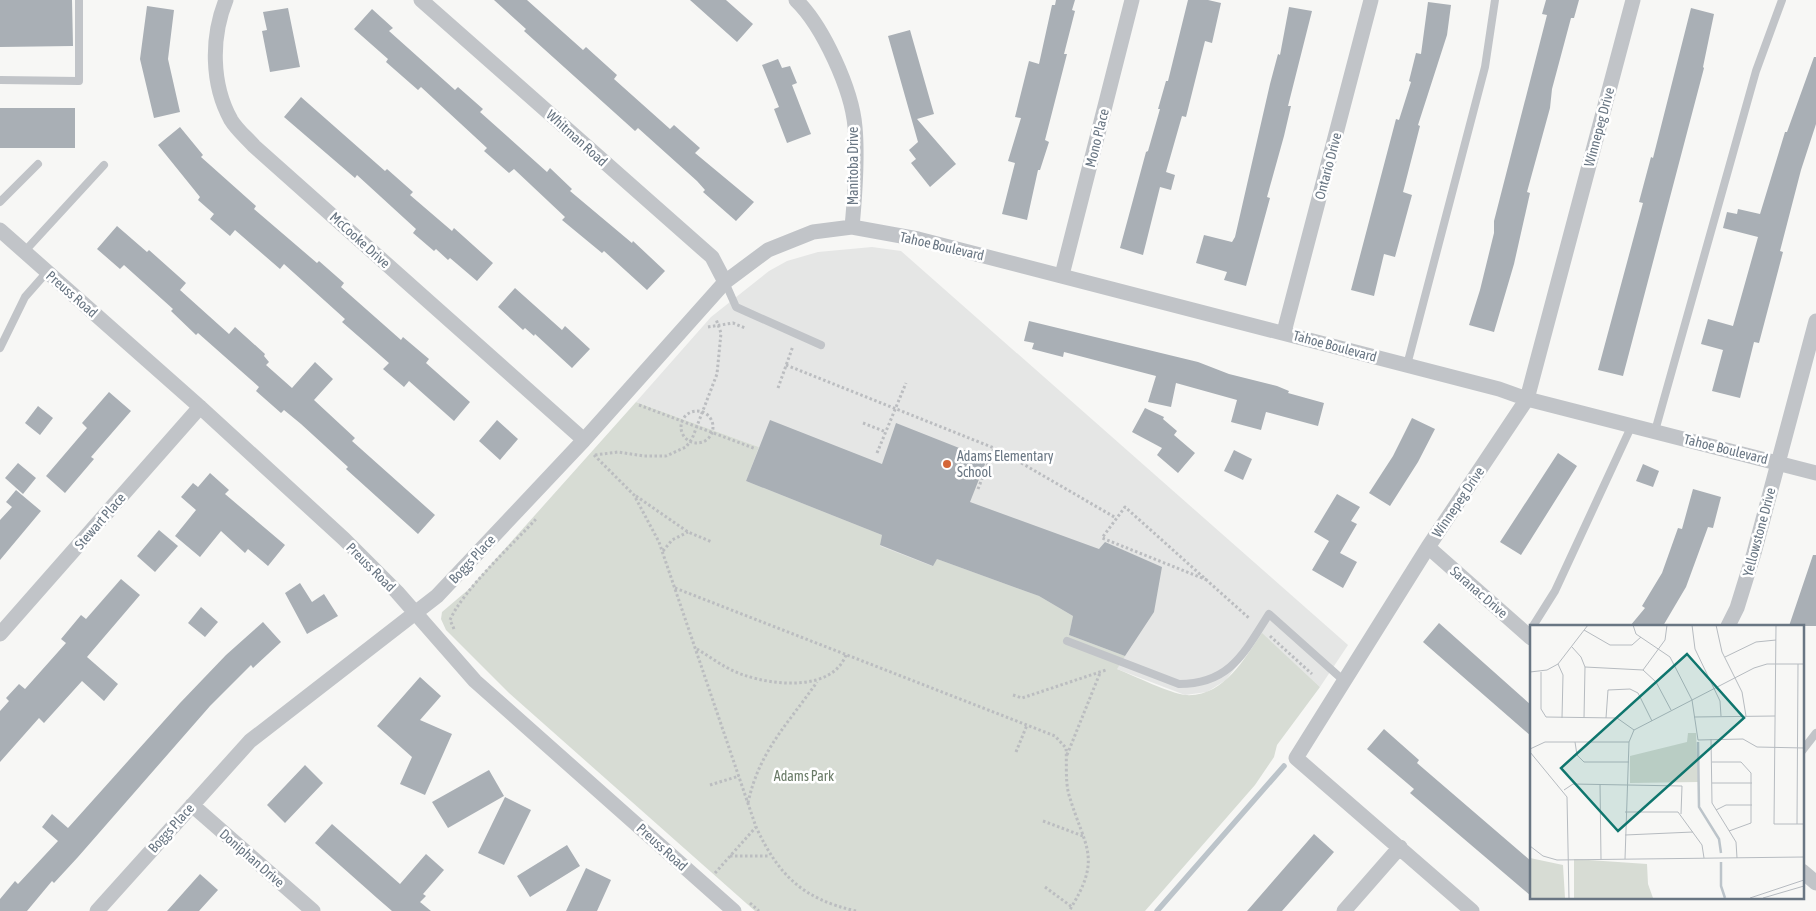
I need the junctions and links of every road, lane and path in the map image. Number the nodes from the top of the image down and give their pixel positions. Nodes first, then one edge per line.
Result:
1 (79, 0) edge
2 (226, 0) edge
3 (422, 0) edge
4 (796, 0) edge
5 (1132, 0) edge
6 (1371, 0) edge
7 (1495, 0) edge
8 (1633, 0) edge
9 (1782, 0) edge
10 (0, 80) edge
11 (38, 164) dead end
12 (104, 165) dead end
13 (0, 202) edge
14 (852, 227) junction
15 (0, 230) edge
16 (24, 252) junction
17 (47, 272) junction
18 (1062, 275) junction
19 (724, 282) junction
20 (716, 318) dead end
21 (1816, 321) edge
22 (720, 324) junction
23 (707, 328) dead end
24 (750, 330) dead end
25 (1284, 332) junction
26 (785, 343) dead end
27 (820, 345) dead end
28 (0, 348) edge
29 (786, 365) junction
30 (1407, 365) junction
31 (906, 383) dead end
32 (778, 388) dead end
33 (644, 398) dead end
34 (1527, 399) junction
35 (638, 404) junction
36 (200, 407) junction
37 (896, 409) junction
38 (632, 412) dead end
39 (704, 412) junction
40 (682, 422) junction
41 (863, 423) dead end
42 (1632, 425) junction
43 (697, 428) junction
44 (1655, 431) junction
45 (886, 432) junction
46 (712, 433) junction
47 (584, 440) junction
48 (689, 442) junction
49 (600, 448) dead end
50 (994, 448) junction
51 (756, 449) dead end
52 (877, 453) dead end
53 (594, 455) junction
54 (588, 462) dead end
55 (1778, 462) junction
56 (1816, 472) edge
57 (978, 490) dead end
58 (634, 495) junction
59 (542, 512) dead end
60 (1116, 518) junction
61 (688, 532) junction
62 (712, 542) dead end
63 (1428, 547) junction
64 (662, 551) junction
65 (1207, 580) junction
66 (675, 588) junction
67 (416, 614) junction
68 (1534, 625) edge
69 (1728, 625) edge
70 (1260, 628) junction
71 (1530, 631) edge
72 (0, 634) edge
73 (458, 634) dead end
74 (1068, 641) dead end
75 (696, 648) junction
76 (846, 655) junction
77 (1114, 659) junction
78 (1101, 673) junction
79 (1312, 674) dead end
80 (1343, 680) junction
81 (818, 681) junction
82 (1013, 695) dead end
83 (1027, 725) junction
84 (1816, 733) edge
85 (1804, 748) edge
86 (1016, 752) dead end
87 (1066, 756) junction
88 (739, 776) junction
89 (710, 785) dead end
90 (748, 804) junction
91 (192, 805) junction
92 (1043, 820) dead end
93 (756, 827) junction
94 (1084, 836) junction
95 (1400, 847) junction
96 (730, 856) junction
97 (770, 856) junction
98 (708, 866) dead end
99 (1804, 873) edge
100 (715, 874) junction
101 (723, 879) dead end
102 (1816, 882) edge
103 (1045, 887) dead end
104 (745, 898) dead end
105 (1071, 909) edge
106 (97, 911) edge
107 (313, 911) edge
108 (734, 911) edge
109 (759, 911) edge
110 (856, 911) edge
111 (1344, 911) edge
112 (1472, 911) edge

1 - 10 lane
2 - 47 street, McCooke Drive
3 - 19 street, Whitman Road
4 - 14 street, Manitoba Drive
5 - 18 street, Mono Place
6 - 25 street, Ontario Drive
7 - 30 lane
8 - 34 street, Winnepeg Drive
9 - 44 lane
11 - 13 lane
12 - 16 lane
14 - 18 street, Tahoe Boulevard
14 - 19 street, Boggs Place
15 - 16 street, Preuss Road
16 - 17 street, Preuss Road
17 - 28 lane
17 - 36 street, Preuss Road
18 - 25 street, Tahoe Boulevard
19 - 27 lane
19 - 47 street, Boggs Place
20 - 22 path
21 - 55 street, Yellowstone Drive
22 - 23 path
22 - 24 path
22 - 39 path
25 - 30 street, Tahoe Boulevard
26 - 29 path
29 - 32 path
29 - 37 path
30 - 34 street, Tahoe Boulevard
31 - 37 path
33 - 35 path
34 - 42 street, Tahoe Boulevard
34 - 63 street, Winnepeg Drive
35 - 38 path
35 - 40 path
36 - 67 street, Preuss Road
36 - 72 street, Stewart Place
37 - 45 path
37 - 50 path
39 - 40 path
39 - 43 path
39 - 46 path
40 - 43 path
40 - 48 path
41 - 45 path
42 - 44 street, Tahoe Boulevard
42 - 68 lane
43 - 46 path
43 - 48 path
44 - 55 street, Tahoe Boulevard
45 - 52 path
46 - 48 path
46 - 51 path
47 - 67 street, Boggs Place
48 - 53 path
49 - 53 path
50 - 57 path
50 - 60 path
53 - 54 path
53 - 58 path
55 - 56 street, Tahoe Boulevard
55 - 69 street, Yellowstone Drive
58 - 61 path
58 - 64 path
59 - 73 path
60 - 65 path
60 - 65 path
61 - 62 path
61 - 64 path
63 - 71 street, Saranac Drive
63 - 80 street, Winnepeg Drive
64 - 66 path
65 - 70 path
66 - 75 path
66 - 76 path
67 - 91 street, Boggs Place
67 - 108 street, Preuss Road
70 - 77 lane
70 - 79 path
70 - 80 lane
74 - 77 lane
75 - 81 path
75 - 88 path
76 - 81 path
76 - 83 path
77 - 78 path
78 - 82 path
78 - 87 path
80 - 95 street, Winnepeg Drive
81 - 90 path
83 - 86 path
83 - 87 path
84 - 85 lane
87 - 94 path
88 - 89 path
88 - 90 path
90 - 93 path
91 - 106 street, Boggs Place
91 - 107 street, Doniphan Drive
92 - 94 path
93 - 96 path
93 - 97 path
94 - 105 path
95 - 111 street
95 - 112 street, Winnepeg Drive
96 - 97 path
96 - 100 path
97 - 110 path
98 - 100 path
99 - 102 street
100 - 101 path
103 - 105 path
104 - 109 path

